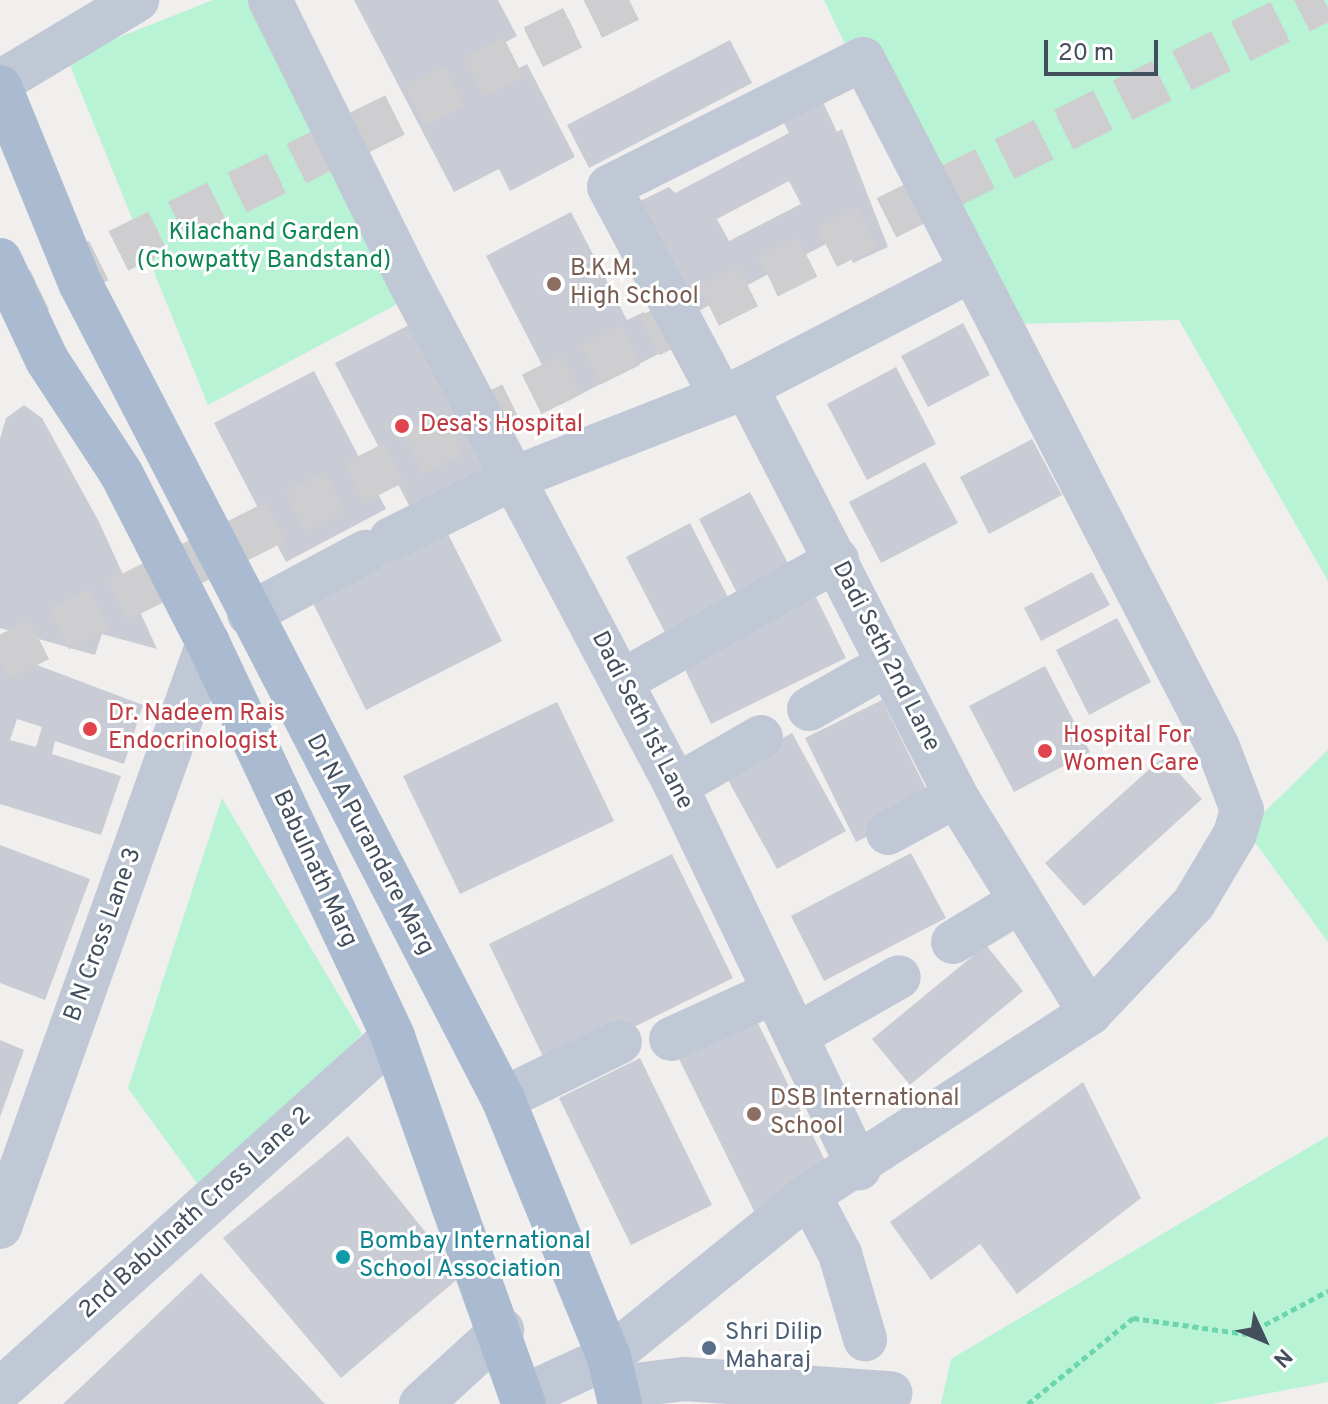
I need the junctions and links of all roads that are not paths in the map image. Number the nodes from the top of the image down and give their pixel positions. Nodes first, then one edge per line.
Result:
1 (137, 0) edge
2 (270, 0) edge
3 (0, 84) edge
4 (57, 224) junction
5 (0, 251) edge
6 (0, 260) edge
7 (972, 270) junction
8 (80, 283) junction
9 (10, 317) edge
10 (734, 392) junction
11 (514, 478) junction
12 (837, 560) junction
13 (249, 614) junction
14 (208, 643) junction
15 (885, 666) junction
16 (622, 681) junction
17 (809, 709) dead end
18 (761, 737) dead end
19 (676, 786) junction
20 (956, 796) junction
21 (888, 833) dead end
22 (1019, 902) junction
23 (953, 942) dead end
24 (899, 977) dead end
25 (772, 993) junction
26 (1090, 1013) junction
27 (797, 1035) junction
28 (393, 1037) junction
29 (671, 1039) dead end
30 (620, 1042) dead end
31 (503, 1099) junction
32 (859, 1168) junction
33 (809, 1195) junction
34 (0, 1227) edge
35 (502, 1330) junction
36 (865, 1339) dead end
37 (616, 1383) edge
38 (0, 1390) edge
39 (891, 1393) dead end
40 (523, 1400) edge
41 (421, 1404) edge

1 - 3 street
2 - 11 street, Dadi Seth 1st Lane
3 - 4 main road, Dr N A Purandare Marg
4 - 5 main road
4 - 8 main road, Dr N A Purandare Marg
6 - 9 main road, Babulnath Marg
7 - 10 street
7 - 10 street, Dadi Seth 2nd Lane
7 - 26 street
8 - 9 main road
8 - 13 main road, Dr N A Purandare Marg
9 - 14 main road, Babulnath Marg
10 - 11 street
10 - 12 street, Dadi Seth 2nd Lane
11 - 13 street
11 - 16 street, Dadi Seth 1st Lane
12 - 15 street, Dadi Seth 2nd Lane
12 - 16 street
13 - 31 main road, Dr N A Purandare Marg
14 - 28 main road, Babulnath Marg
14 - 34 street, B N Cross Lane 3
15 - 17 street
15 - 20 street, Dadi Seth 2nd Lane
16 - 19 street, Dadi Seth 1st Lane
18 - 19 street
19 - 25 street, Dadi Seth 1st Lane
20 - 21 street
20 - 22 street, Dadi Seth 2nd Lane
22 - 23 street
22 - 26 street, Dadi Seth 2nd Lane
24 - 27 street
25 - 27 street, Dadi Seth 1st Lane
25 - 29 street
26 - 32 street
27 - 32 street, Dadi Seth 1st Lane
28 - 35 main road, Babulnath Marg
28 - 38 street, 2nd Babulnath Cross Lane 2
30 - 31 street
31 - 37 main road, Dr N A Purandare Marg
32 - 33 street
33 - 36 street
33 - 37 street
35 - 40 main road, Babulnath Marg
35 - 41 street
37 - 39 street
37 - 40 street

